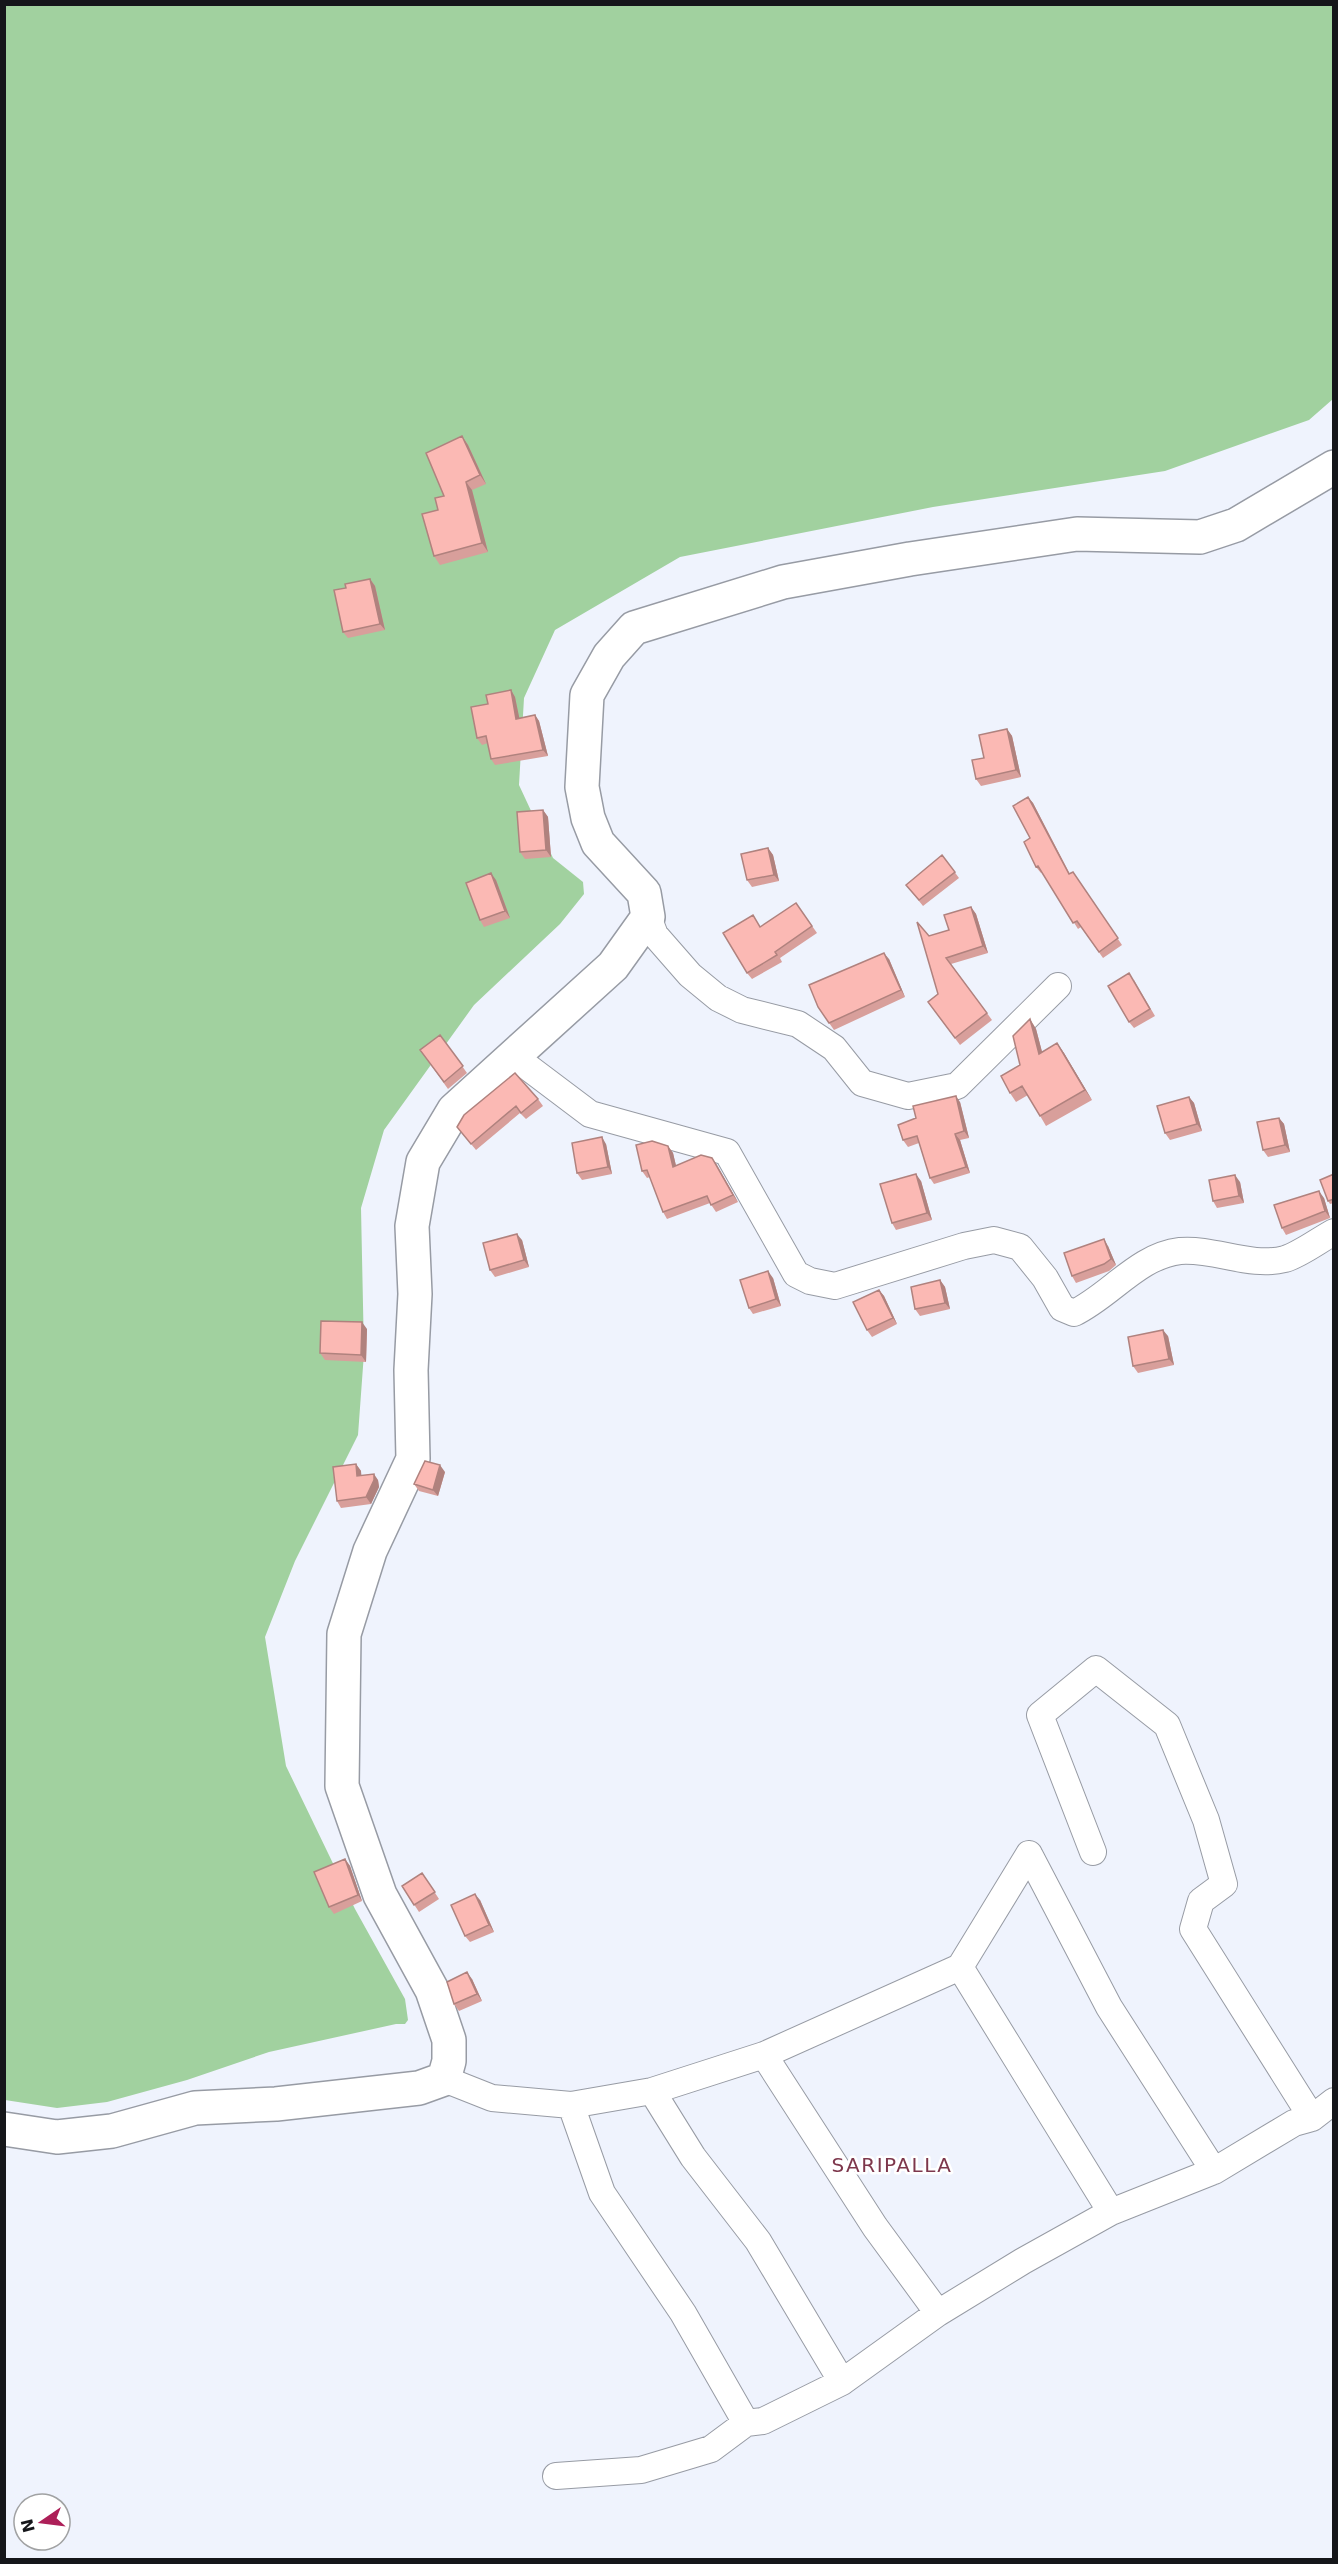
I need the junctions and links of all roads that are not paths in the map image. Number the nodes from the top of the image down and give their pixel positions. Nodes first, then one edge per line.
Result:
1 (1334, 467) edge
2 (648, 916) junction
3 (1058, 986) dead end
4 (513, 1056) junction
5 (1334, 1232) edge
6 (1093, 1852) dead end
7 (960, 1966) junction
8 (764, 2055) junction
9 (444, 2079) junction
10 (652, 2091) junction
11 (1334, 2101) edge
12 (571, 2105) junction
13 (1312, 2118) junction
14 (4, 2129) edge
15 (1214, 2172) junction
16 (1111, 2212) junction
17 (938, 2313) junction
18 (842, 2382) junction
19 (746, 2423) junction
20 (555, 2476) dead end

1 - 2 street
2 - 3 street
2 - 4 street
4 - 5 street
4 - 9 street
6 - 13 street
7 - 8 street
7 - 15 street
7 - 16 street
8 - 10 street
8 - 17 street
9 - 12 street
9 - 14 street
10 - 12 street
10 - 18 street
11 - 13 street
12 - 19 street
13 - 15 street
15 - 16 street
16 - 17 street
17 - 18 street
18 - 19 street
19 - 20 street

